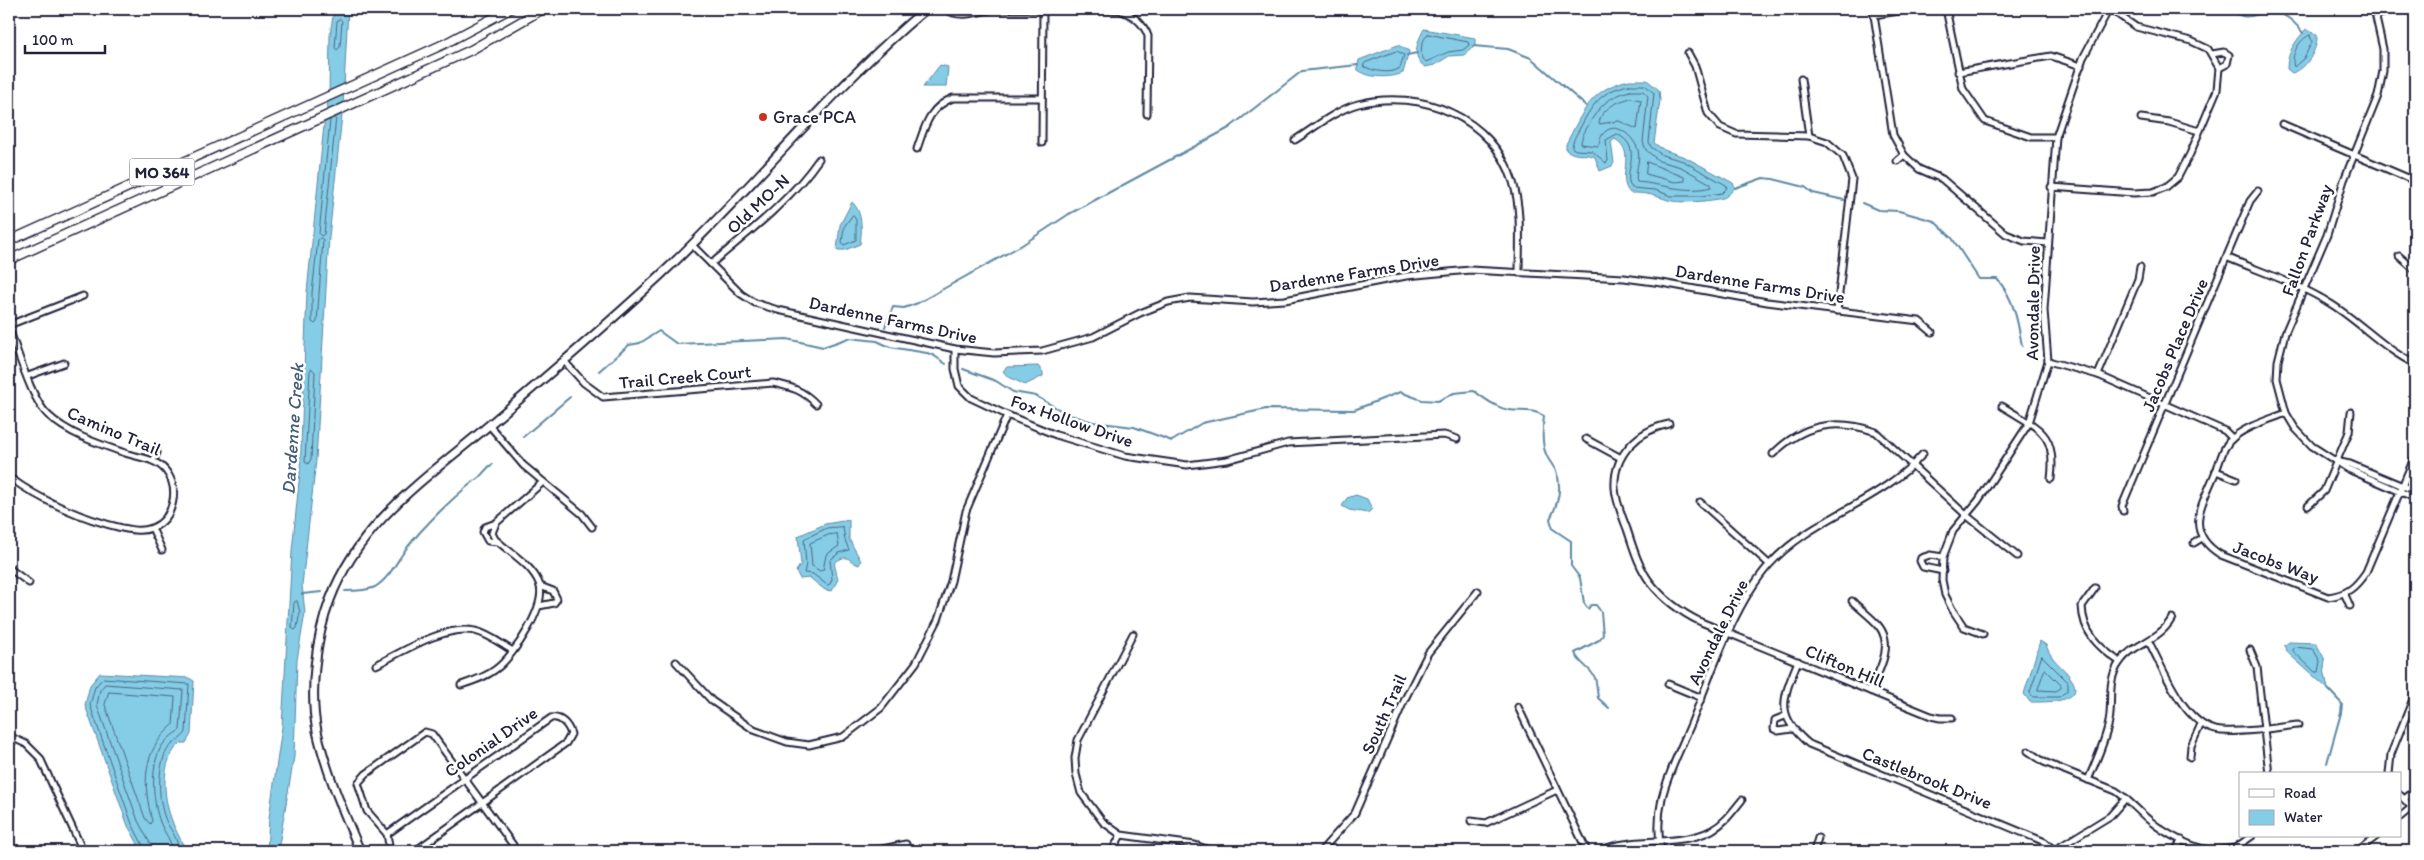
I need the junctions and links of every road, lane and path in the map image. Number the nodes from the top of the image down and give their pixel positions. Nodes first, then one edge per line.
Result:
1 (510, 9) edge
2 (543, 9) edge
3 (926, 9) edge
4 (946, 9) edge
5 (993, 9) edge
6 (1001, 9) edge
7 (1043, 9) edge
8 (1911, 9) edge
9 (1946, 9) edge
10 (2109, 9) edge
11 (2400, 9) edge
12 (1874, 12) edge
13 (2375, 12) edge
14 (1688, 53) dead end
15 (2212, 54) junction
16 (2080, 66) junction
17 (2220, 68) junction
18 (1958, 72) junction
19 (1801, 79) dead end
20 (1042, 98) junction
21 (1148, 114) dead end
22 (2141, 118) dead end
23 (2282, 124) dead end
24 (2199, 131) junction
25 (1809, 136) junction
26 (2056, 137) junction
27 (1295, 140) dead end
28 (1042, 143) dead end
29 (917, 149) dead end
30 (1904, 155) junction
31 (2354, 155) junction
32 (819, 159) dead end
33 (1897, 161) dead end
34 (2415, 181) edge
35 (2051, 187) junction
36 (2258, 191) dead end
37 (9, 241) edge
38 (2048, 243) junction
39 (692, 245) junction
40 (2399, 256) dead end
41 (2226, 257) junction
42 (9, 260) edge
43 (711, 264) junction
44 (2140, 267) dead end
45 (2415, 270) edge
46 (1519, 273) junction
47 (2304, 290) junction
48 (84, 296) dead end
49 (1837, 310) junction
50 (9, 325) edge
51 (9, 329) edge
52 (1932, 332) dead end
53 (955, 349) junction
54 (2048, 360) junction
55 (564, 361) junction
56 (64, 364) dead end
57 (2415, 364) edge
58 (2098, 375) junction
59 (28, 376) junction
60 (816, 404) dead end
61 (2165, 405) junction
62 (2002, 406) dead end
63 (2286, 412) junction
64 (2351, 412) dead end
65 (1007, 415) junction
66 (2029, 423) junction
67 (1669, 424) dead end
68 (489, 425) junction
69 (2232, 438) junction
70 (1457, 439) dead end
71 (1586, 439) dead end
72 (157, 453) dead end
73 (1773, 454) dead end
74 (1922, 454) dead end
75 (2415, 456) edge
76 (1621, 458) junction
77 (153, 461) junction
78 (2337, 462) junction
79 (1913, 466) junction
80 (2216, 471) junction
81 (9, 477) edge
82 (2051, 479) dead end
83 (2236, 479) dead end
84 (543, 482) junction
85 (2402, 489) junction
86 (2415, 491) edge
87 (2415, 498) edge
88 (1700, 502) dead end
89 (2308, 506) dead end
90 (2123, 512) dead end
91 (1966, 515) junction
92 (496, 523) junction
93 (592, 527) dead end
94 (152, 528) junction
95 (2202, 538) junction
96 (498, 542) junction
97 (2194, 544) dead end
98 (162, 550) dead end
99 (2017, 556) dead end
100 (1943, 557) junction
101 (1769, 564) junction
102 (9, 568) edge
103 (1942, 571) junction
104 (28, 583) dead end
105 (540, 586) junction
106 (2095, 588) dead end
107 (1478, 591) dead end
108 (2345, 594) junction
109 (1852, 601) dead end
110 (539, 606) junction
111 (2350, 606) dead end
112 (2172, 618) dead end
113 (1133, 634) dead end
114 (1729, 634) junction
115 (1983, 634) dead end
116 (2149, 642) junction
117 (2250, 650) dead end
118 (513, 651) junction
119 (1798, 661) junction
120 (676, 662) dead end
121 (2120, 662) junction
122 (376, 665) dead end
123 (1668, 684) dead end
124 (461, 685) dead end
125 (1870, 691) junction
126 (2415, 694) edge
127 (1702, 698) junction
128 (1518, 707) dead end
129 (1785, 716) junction
130 (1952, 718) dead end
131 (2201, 724) junction
132 (2298, 724) dead end
133 (1792, 729) junction
134 (2264, 729) junction
135 (9, 736) edge
136 (2028, 751) dead end
137 (2190, 757) dead end
138 (2269, 772) edge
139 (2389, 772) edge
140 (466, 778) junction
141 (2088, 780) junction
142 (1558, 790) junction
143 (2415, 791) edge
144 (2402, 797) edge
145 (2126, 798) junction
146 (1742, 800) dead end
147 (482, 804) junction
148 (2414, 810) edge
149 (2402, 816) edge
150 (1471, 821) dead end
151 (387, 834) junction
152 (1121, 835) junction
153 (1818, 838) dead end
154 (2250, 838) edge
155 (2374, 838) edge
156 (1659, 840) junction
157 (2182, 840) junction
158 (906, 844) dead end
159 (388, 850) edge
160 (2235, 850) edge
161 (83, 851) edge
162 (360, 851) edge
163 (415, 851) edge
164 (513, 851) edge
165 (873, 851) edge
166 (1112, 851) edge
167 (1212, 851) edge
168 (1321, 851) edge
169 (1587, 851) edge
170 (1599, 851) edge
171 (1661, 851) edge
172 (1814, 851) edge
173 (2054, 851) edge
174 (2175, 851) edge
175 (2212, 851) edge
176 (2357, 851) edge

1 - 37 highway, MO 364
2 - 42 highway, MO 364
3 - 39 main road
4 - 5 street
6 - 7 street
7 - 20 street
7 - 21 street
8 - 12 street
9 - 18 street
10 - 15 street
10 - 16 street, Avondale Drive
11 - 13 street
12 - 30 street
13 - 31 street, Fallon Parkway
14 - 25 street
15 - 17 street
15 - 17 street
16 - 18 street
16 - 26 street, Avondale Drive
17 - 24 street
18 - 26 street
19 - 25 street
20 - 28 street
20 - 29 street
22 - 24 street
23 - 31 street
24 - 35 street
25 - 49 street
26 - 35 street, Avondale Drive
27 - 46 street
30 - 33 street
30 - 38 street
31 - 34 street
31 - 47 street, Fallon Parkway
32 - 43 street, Old MO-N
35 - 38 street, Avondale Drive
36 - 41 street, Jacobs Place Drive
38 - 54 street, Avondale Drive
39 - 43 street, Dardenne Farms Drive
39 - 55 main road
40 - 45 street
41 - 47 street
41 - 61 street, Jacobs Place Drive
43 - 53 street, Dardenne Farms Drive
44 - 58 street
46 - 49 street, Dardenne Farms Drive
46 - 53 street, Dardenne Farms Drive
47 - 57 street
47 - 63 street, Fallon Parkway
48 - 50 street
49 - 52 street, Dardenne Farms Drive
51 - 59 street, Camino Trail
53 - 65 street, Fox Hollow Drive
54 - 58 street
54 - 66 street, Avondale Drive
55 - 60 street, Trail Creek Court
55 - 68 main road
56 - 59 street
58 - 61 street
59 - 77 street, Camino Trail
61 - 69 street
61 - 90 street, Jacobs Place Drive
62 - 66 street
63 - 69 street
63 - 78 street, Fallon Parkway
64 - 78 street
65 - 70 street, Fox Hollow Drive
65 - 120 street
66 - 82 street
66 - 91 street, Avondale Drive
67 - 76 street
68 - 84 street
68 - 162 main road
69 - 80 street
71 - 76 street
72 - 77 street
73 - 79 street
74 - 79 street, Avondale Drive
75 - 85 street
76 - 114 street, Clifton Hill
77 - 94 street, Camino Trail
78 - 85 street, Fallon Parkway
78 - 89 street
79 - 91 street
79 - 101 street, Avondale Drive
80 - 83 street
80 - 95 street
81 - 94 street
84 - 92 street
84 - 93 street
85 - 86 street, Fallon Parkway
85 - 87 street, Fallon Parkway
85 - 108 street
88 - 101 street
91 - 99 street
91 - 100 street, Avondale Drive
92 - 96 street
92 - 96 street
94 - 98 street
95 - 97 street
95 - 108 street, Jacobs Way
96 - 105 street
100 - 103 street, Avondale Drive
100 - 103 street
101 - 114 street, Avondale Drive
102 - 104 street
103 - 115 street, Avondale Drive
105 - 110 street
105 - 110 street
106 - 121 street
107 - 168 street, South Trail
108 - 111 street
109 - 125 street
110 - 118 street
112 - 116 street
113 - 152 street
114 - 119 street, Clifton Hill
114 - 127 street, Avondale Drive
116 - 121 street
116 - 131 street
117 - 134 street
118 - 122 street
118 - 124 street
119 - 125 street, Clifton Hill
119 - 129 street, Castlebrook Drive
121 - 141 street
123 - 127 street
125 - 130 street, Clifton Hill
126 - 139 street
127 - 156 street, Avondale Drive
128 - 142 street
129 - 133 street, Castlebrook Drive
129 - 133 street, Castlebrook Drive
131 - 134 street
131 - 137 street
132 - 134 street
133 - 173 street, Castlebrook Drive
134 - 138 street
135 - 161 street
136 - 141 street
140 - 147 street
140 - 147 street, Colonial Drive
140 - 151 street, Colonial Drive
140 - 151 street
141 - 145 street
142 - 150 street
142 - 169 street
143 - 144 street
144 - 148 street
145 - 157 street
145 - 173 street
146 - 156 street
147 - 163 street, Colonial Drive
147 - 164 street
148 - 149 street
151 - 159 street
152 - 166 street
152 - 167 street
153 - 172 street
154 - 160 street
155 - 176 street
156 - 170 street
156 - 171 street, Avondale Drive
157 - 174 street
157 - 175 street
158 - 165 street
160 - 175 street

